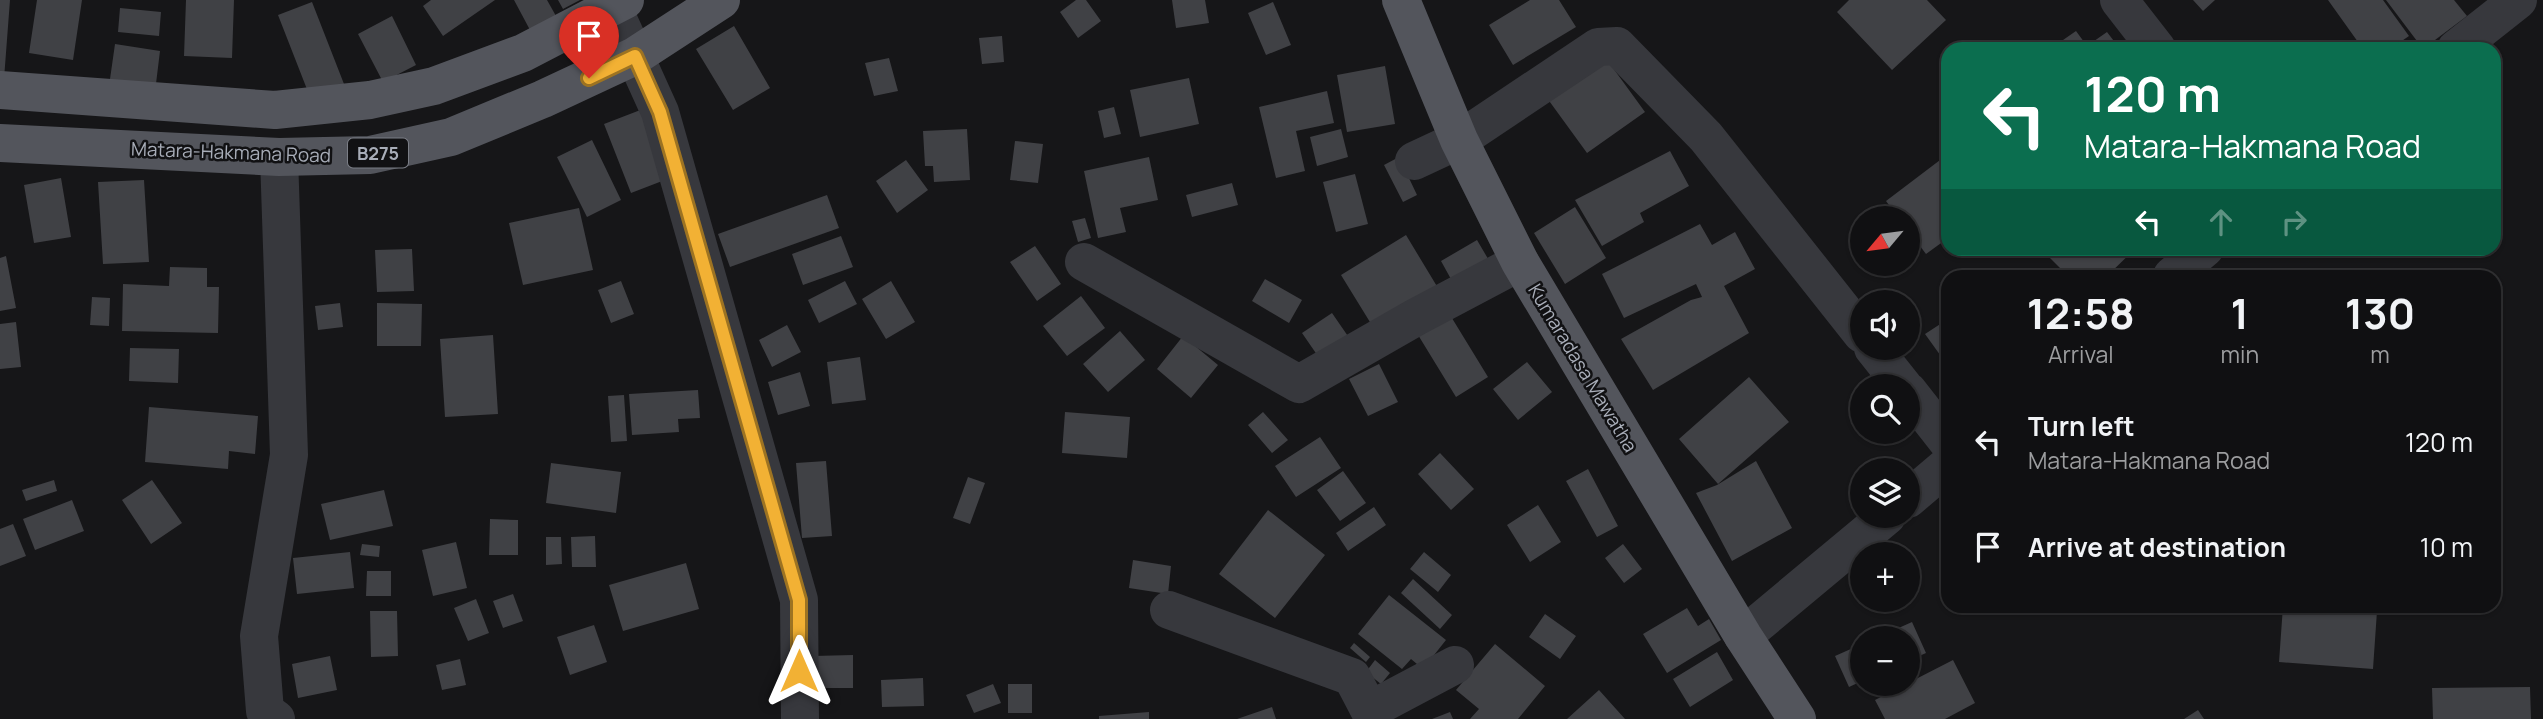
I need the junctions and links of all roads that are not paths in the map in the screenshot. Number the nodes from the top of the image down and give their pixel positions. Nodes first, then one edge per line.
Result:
1 (721, 0) edge
2 (1401, 0) edge
3 (2119, 0) edge
4 (2518, 0) edge
5 (619, 4) edge
6 (2152, 42) edge
7 (2464, 42) edge
8 (635, 56) junction
9 (0, 90) edge
10 (1460, 140) junction
11 (0, 142) edge
12 (279, 157) junction
13 (1414, 161) dead end
14 (2196, 256) edge
15 (1083, 262) dead end
16 (1520, 262) junction
17 (2179, 270) edge
18 (1850, 319) edge
19 (1883, 360) edge
20 (1894, 374) edge
21 (1920, 406) edge
22 (1941, 433) edge
23 (1941, 471) edge
24 (1920, 489) edge
25 (1873, 528) edge
26 (1169, 610) dead end
27 (1743, 636) junction
28 (1455, 664) dead end
29 (1372, 715) edge
30 (276, 719) edge
31 (800, 719) edge
32 (1797, 719) edge

1 - 8 main road, Matara-Hakmana Road / B275
2 - 10 main road, Kumaradasa Mawatha
3 - 6 street
4 - 7 street
5 - 8 street
5 - 9 main road
8 - 12 main road, Matara-Hakmana Road / B275
8 - 31 street
10 - 13 street
10 - 16 main road, Kumaradasa Mawatha
10 - 18 street
11 - 12 main road, Matara-Hakmana Road / B275
12 - 30 street
14 - 17 street
15 - 16 street
16 - 27 main road, Kumaradasa Mawatha
19 - 20 street
21 - 22 street
23 - 24 street
25 - 27 street
26 - 29 street
27 - 32 main road, Kumaradasa Mawatha
28 - 29 street

